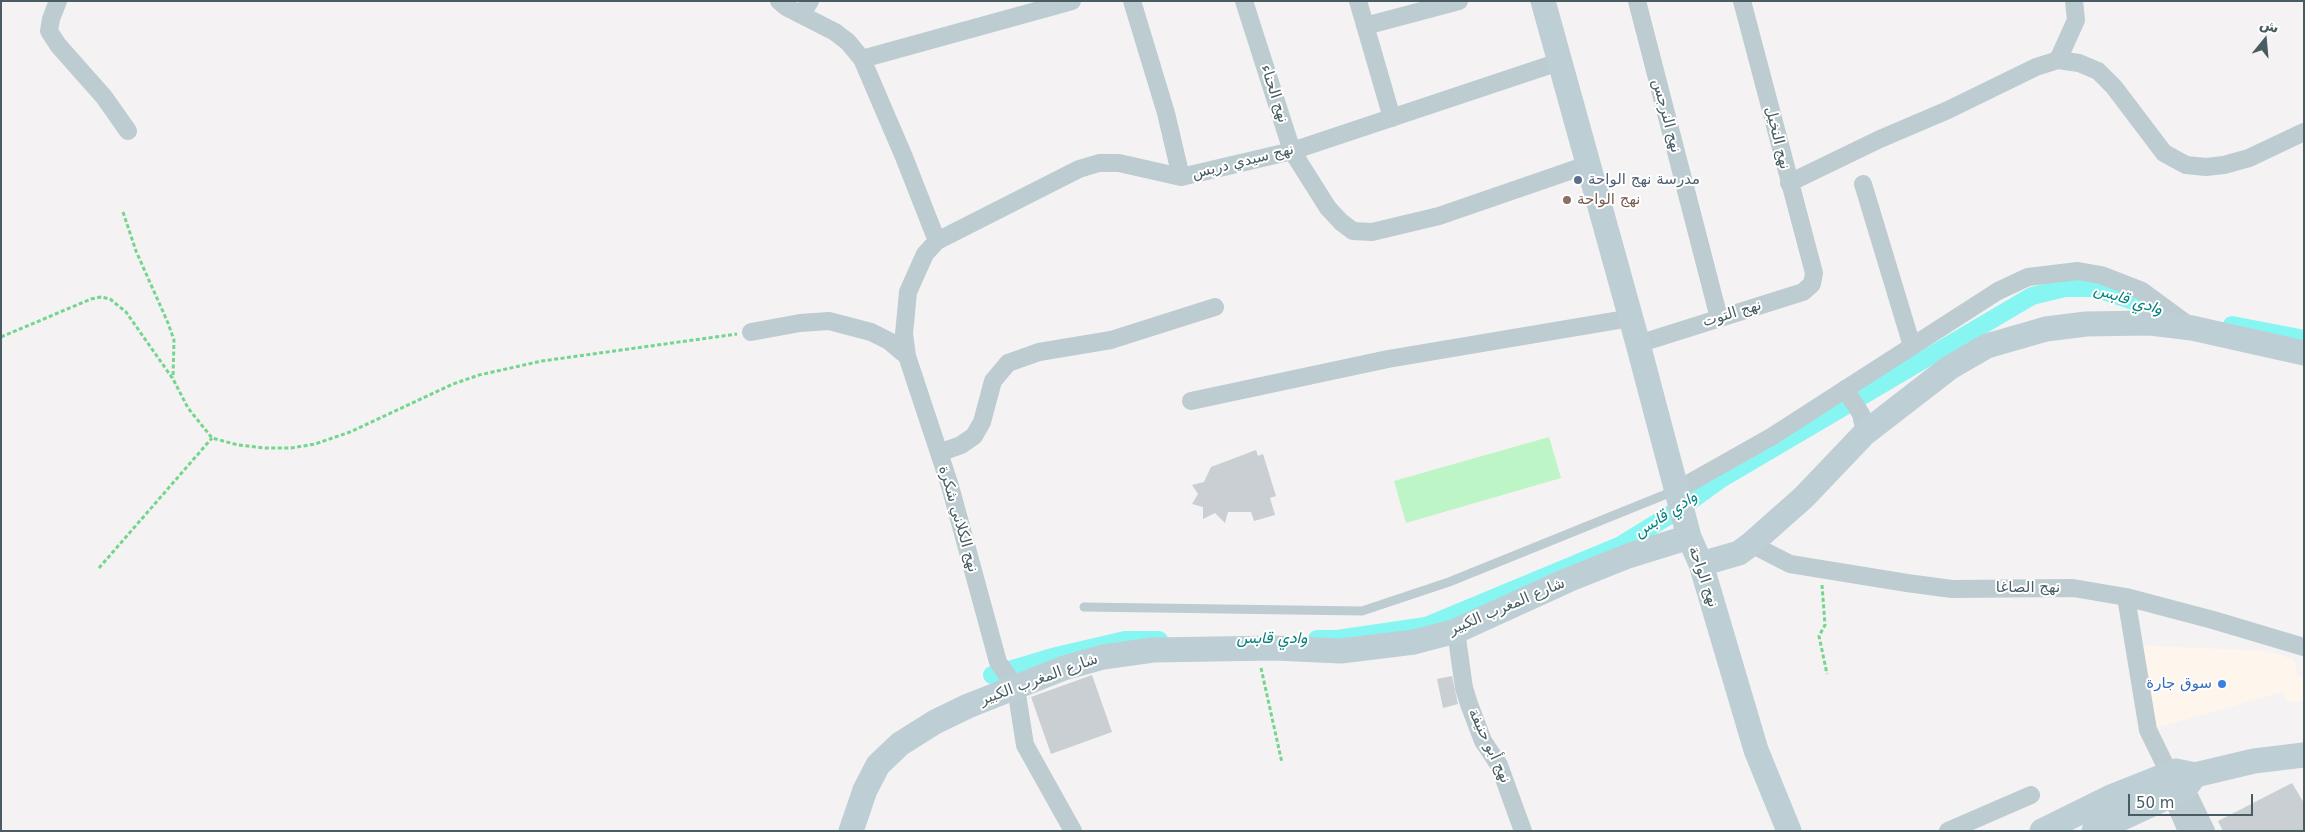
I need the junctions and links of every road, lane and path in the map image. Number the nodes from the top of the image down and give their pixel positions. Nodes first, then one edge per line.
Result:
1 (58, 1) edge
2 (779, 1) edge
3 (1072, 1) edge
4 (1132, 1) edge
5 (1244, 1) edge
6 (1358, 1) edge
7 (1459, 1) edge
8 (1543, 1) edge
9 (1637, 1) edge
10 (1742, 1) edge
11 (2074, 1) edge
12 (805, 8) edge
13 (1365, 26) junction
14 (862, 59) junction
15 (2058, 60) junction
16 (1559, 62) junction
17 (1392, 118) junction
18 (128, 131) dead end
19 (2304, 132) edge
20 (1292, 151) junction
21 (1587, 165) junction
22 (1181, 178) junction
23 (1789, 183) junction
24 (1863, 184) dead end
25 (123, 212) dead end
26 (937, 241) junction
27 (1814, 274) joint
28 (1215, 307) dead end
29 (1631, 318) junction
30 (1718, 318) junction
31 (2192, 328) junction
32 (751, 332) joint
33 (1, 337) edge
34 (1638, 344) junction
35 (1912, 346) junction
36 (2304, 353) edge
37 (907, 356) junction
38 (174, 379) junction
39 (1845, 389) junction
40 (1191, 401) dead end
41 (1865, 433) junction
42 (212, 438) junction
43 (939, 454) junction
44 (1677, 490) junction
45 (1689, 537) junction
46 (1751, 544) junction
47 (1700, 564) junction
48 (99, 568) dead end
49 (1820, 569) junction
50 (2126, 597) junction
51 (1084, 607) dead end
52 (1456, 631) junction
53 (2304, 647) edge
54 (1256, 648) junction
55 (1826, 674) dead end
56 (1016, 688) junction
57 (2304, 755) edge
58 (1282, 763) dead end
59 (2177, 780) junction
60 (2032, 796) dead end
61 (851, 831) edge
62 (1073, 831) edge
63 (1523, 831) edge
64 (1789, 831) edge
65 (1948, 831) edge
66 (2042, 831) edge
67 (2094, 831) edge
68 (2187, 831) edge
69 (2206, 831) edge

1 - 18 street
2 - 12 street
3 - 14 street
4 - 22 street
5 - 20 street, نهج الحناء
6 - 13 street
7 - 13 street
8 - 16 street, نهج الواحة
9 - 30 street, نهج النرجس
10 - 23 street, نهج النخيل
11 - 15 street
12 - 14 street
13 - 17 street
14 - 26 street
15 - 19 street
15 - 23 street
16 - 17 street, نهج سيدي دريس
16 - 21 street, نهج الواحة
17 - 20 street, نهج سيدي دريس
20 - 21 street, نهج الحناء
20 - 22 street, نهج سيدي دريس
21 - 29 street, نهج الواحة
22 - 26 street, نهج سيدي دريس
23 - 27 street, نهج النخيل
24 - 35 street
25 - 38 path
26 - 37 street, نهج سيدي دريس
27 - 30 street, نهج التوت
28 - 43 street
29 - 34 street, نهج الواحة
29 - 40 street
30 - 34 street, نهج التوت
31 - 35 street
31 - 36 street
31 - 41 street
32 - 37 street
32 - 42 path
33 - 38 path
34 - 44 street, نهج الواحة
35 - 39 street
37 - 43 street, نهج الكلاني شكرة
38 - 42 path
39 - 41 street
39 - 44 street
41 - 46 street
42 - 48 path
43 - 56 street, نهج الكلاني شكرة
44 - 45 street, نهج الواحة
44 - 51 lane
45 - 47 street, نهج الواحة
45 - 52 street, شارع المغرب الكبير
46 - 47 street
46 - 49 street, نهج الصاغا
47 - 64 street, نهج الواحة
49 - 50 street, نهج الصاغا
49 - 55 path
50 - 53 street, نهج الصاغا
50 - 59 street
52 - 54 street, شارع المغرب الكبير
52 - 63 street, نهج أبو حنيفة
54 - 56 street, شارع المغرب الكبير
54 - 58 path
56 - 61 street, شارع المغرب الكبير
56 - 62 street, نهج الكلاني شكرة
57 - 59 street
59 - 66 street
59 - 67 street
59 - 68 street
59 - 69 street
60 - 65 street

